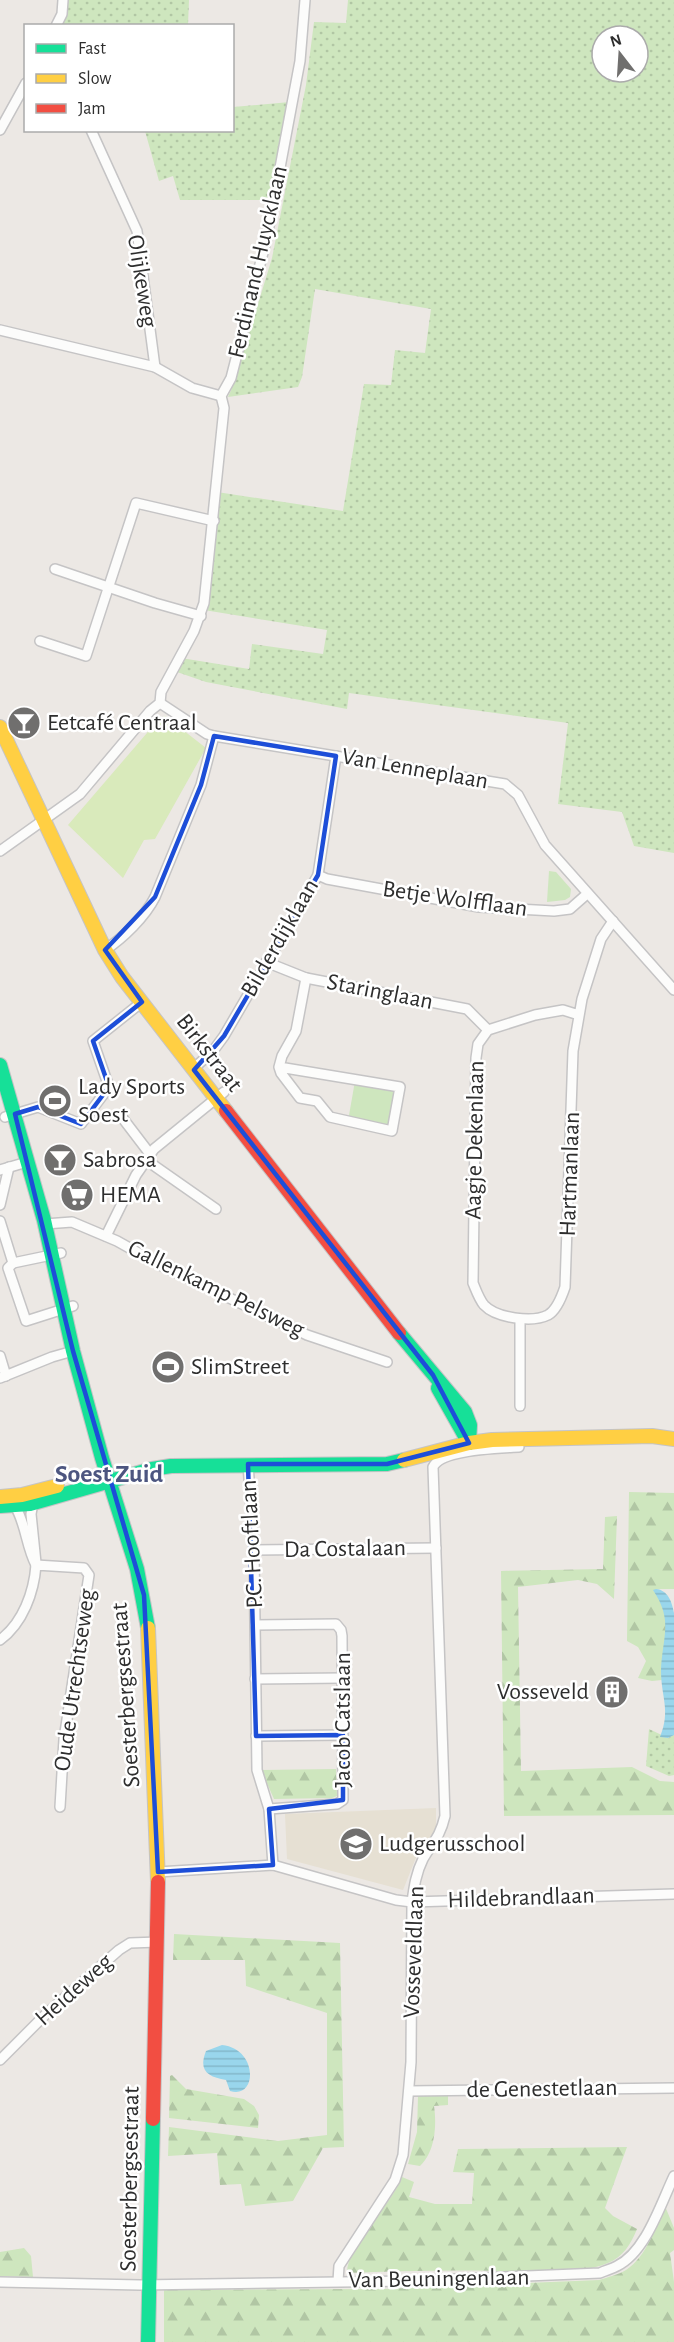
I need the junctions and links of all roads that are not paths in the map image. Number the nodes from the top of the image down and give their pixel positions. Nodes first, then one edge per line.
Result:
1 (63, 0) edge
2 (305, 0) edge
3 (57, 24) edge
4 (24, 87) edge
5 (0, 130) edge
6 (92, 132) edge
7 (0, 330) edge
8 (155, 367) junction
9 (221, 396) junction
10 (214, 521) junction
11 (55, 569) dead end
12 (108, 588) junction
13 (201, 616) junction
14 (40, 641) dead end
15 (160, 703) junction
16 (0, 727) edge
17 (214, 736) junction
18 (336, 756) junction
19 (44, 821) junction
20 (0, 851) edge
21 (318, 875) junction
22 (587, 894) junction
23 (614, 921) junction
24 (105, 950) junction
25 (267, 962) junction
26 (306, 978) junction
27 (674, 990) edge
28 (142, 1002) junction
29 (579, 1015) junction
30 (488, 1030) junction
31 (0, 1065) edge
32 (279, 1067) junction
33 (193, 1069) junction
34 (220, 1096) junction
35 (4, 1097) edge
36 (10, 1115) junction
37 (121, 1116) dead end
38 (148, 1157) junction
39 (27, 1162) junction
40 (4, 1169) edge
41 (0, 1205) edge
42 (216, 1209) dead end
43 (0, 1221) edge
44 (45, 1224) junction
45 (106, 1236) junction
46 (57, 1254) junction
47 (13, 1263) junction
48 (68, 1307) junction
49 (520, 1319) junction
50 (73, 1351) junction
51 (0, 1356) edge
52 (387, 1362) dead end
53 (3, 1377) edge
54 (520, 1406) dead end
55 (674, 1431) edge
56 (652, 1436) junction
57 (468, 1437) junction
58 (674, 1440) edge
59 (519, 1447) dead end
60 (248, 1464) junction
61 (107, 1476) junction
62 (0, 1497) edge
63 (33, 1503) junction
64 (0, 1506) edge
65 (15, 1506) junction
66 (436, 1548) junction
67 (254, 1550) junction
68 (36, 1565) junction
69 (255, 1624) junction
70 (342, 1636) joint
71 (0, 1640) edge
72 (343, 1677) junction
73 (255, 1679) junction
74 (343, 1735) junction
75 (256, 1736) junction
76 (60, 1807) dead end
77 (269, 1809) junction
78 (273, 1865) junction
79 (158, 1872) junction
80 (674, 1894) edge
81 (412, 1902) junction
82 (158, 1942) junction
83 (0, 2060) edge
84 (674, 2088) edge
85 (409, 2091) junction
86 (674, 2176) edge
87 (338, 2281) junction
88 (0, 2282) edge
89 (150, 2284) junction
90 (148, 2342) edge

1 - 3 street
2 - 9 street, Ferdinand Huycklaan
4 - 5 street
6 - 8 street, Olijkeweg
7 - 8 street
8 - 9 street
9 - 10 street, Ferdinand Huycklaan
10 - 12 street
10 - 13 street, Ferdinand Huycklaan
11 - 12 street
12 - 13 street
12 - 14 street
13 - 15 street, Ferdinand Huycklaan
15 - 17 street, Van Lenneplaan
15 - 19 street, Ferdinand Huycklaan
16 - 19 main road, Birkstraat
17 - 18 street, Van Lenneplaan
17 - 24 street
18 - 21 street, Bilderdijklaan
18 - 22 street, Van Lenneplaan
19 - 20 street, Ferdinand Huycklaan
19 - 24 main road, Birkstraat
21 - 22 street, Betje Wolfflaan
21 - 25 street, Bilderdijklaan
22 - 23 street, Van Lenneplaan
23 - 27 street
23 - 29 street, Hartmanlaan
24 - 28 main road, Birkstraat
25 - 26 street, Staringlaan
25 - 33 street, Bilderdijklaan
26 - 30 street, Staringlaan
26 - 32 street
28 - 33 main road, Birkstraat
28 - 36 street
29 - 30 street, Aagje Dekenlaan
29 - 49 street, Hartmanlaan
30 - 49 street, Aagje Dekenlaan
31 - 35 main road, Soesterbergsestraat
32 - 32 street
33 - 34 main road, Birkstraat
34 - 38 street
34 - 57 main road, Birkstraat
35 - 36 main road, Soesterbergsestraat
36 - 39 main road, Soesterbergsestraat
37 - 38 street
38 - 42 street
38 - 45 street
39 - 40 street
39 - 44 main road, Soesterbergsestraat
40 - 41 street
43 - 47 street
44 - 45 street, Gallenkamp Pelsweg
44 - 46 main road, Soesterbergsestraat
45 - 52 street, Gallenkamp Pelsweg
46 - 47 street
46 - 48 main road, Soesterbergsestraat
47 - 48 street
48 - 50 main road, Soesterbergsestraat
49 - 54 street
50 - 53 street
50 - 61 main road, Soesterbergsestraat
51 - 53 street
55 - 56 main road
56 - 57 main road
56 - 58 main road
57 - 60 main road
59 - 66 street, Vosseveldlaan
60 - 61 main road
60 - 67 street, P.C. Hooftlaan
61 - 62 main road
61 - 63 main road
61 - 79 main road, Soesterbergsestraat
63 - 65 main road
63 - 68 street
64 - 65 main road
65 - 68 street
66 - 67 street, Da Costalaan
66 - 81 street, Vosseveldlaan
67 - 69 street, P.C. Hooftlaan
68 - 71 street
68 - 76 street, Oude Utrechtseweg
69 - 70 street, P.C. Hooftlaan
69 - 73 street, P.C. Hooftlaan
70 - 72 street, Jacob Catslaan
72 - 73 street
72 - 74 street, Jacob Catslaan
73 - 75 street, P.C. Hooftlaan
74 - 75 street
74 - 77 street, Jacob Catslaan
75 - 77 street, P.C. Hooftlaan
77 - 78 street, P.C. Hooftlaan
78 - 79 street, Hildebrandlaan
78 - 81 street, Hildebrandlaan
79 - 82 main road, Soesterbergsestraat
80 - 81 street, Hildebrandlaan
81 - 85 street, Vosseveldlaan
82 - 83 street, Heideweg
82 - 89 main road, Soesterbergsestraat
84 - 85 street, de Genestetlaan
85 - 87 street, Vosseveldlaan
86 - 87 street, Van Beuningenlaan
87 - 89 street, Van Beuningenlaan
88 - 89 street, Van Beuningenlaan
89 - 90 main road, Soesterbergsestraat

